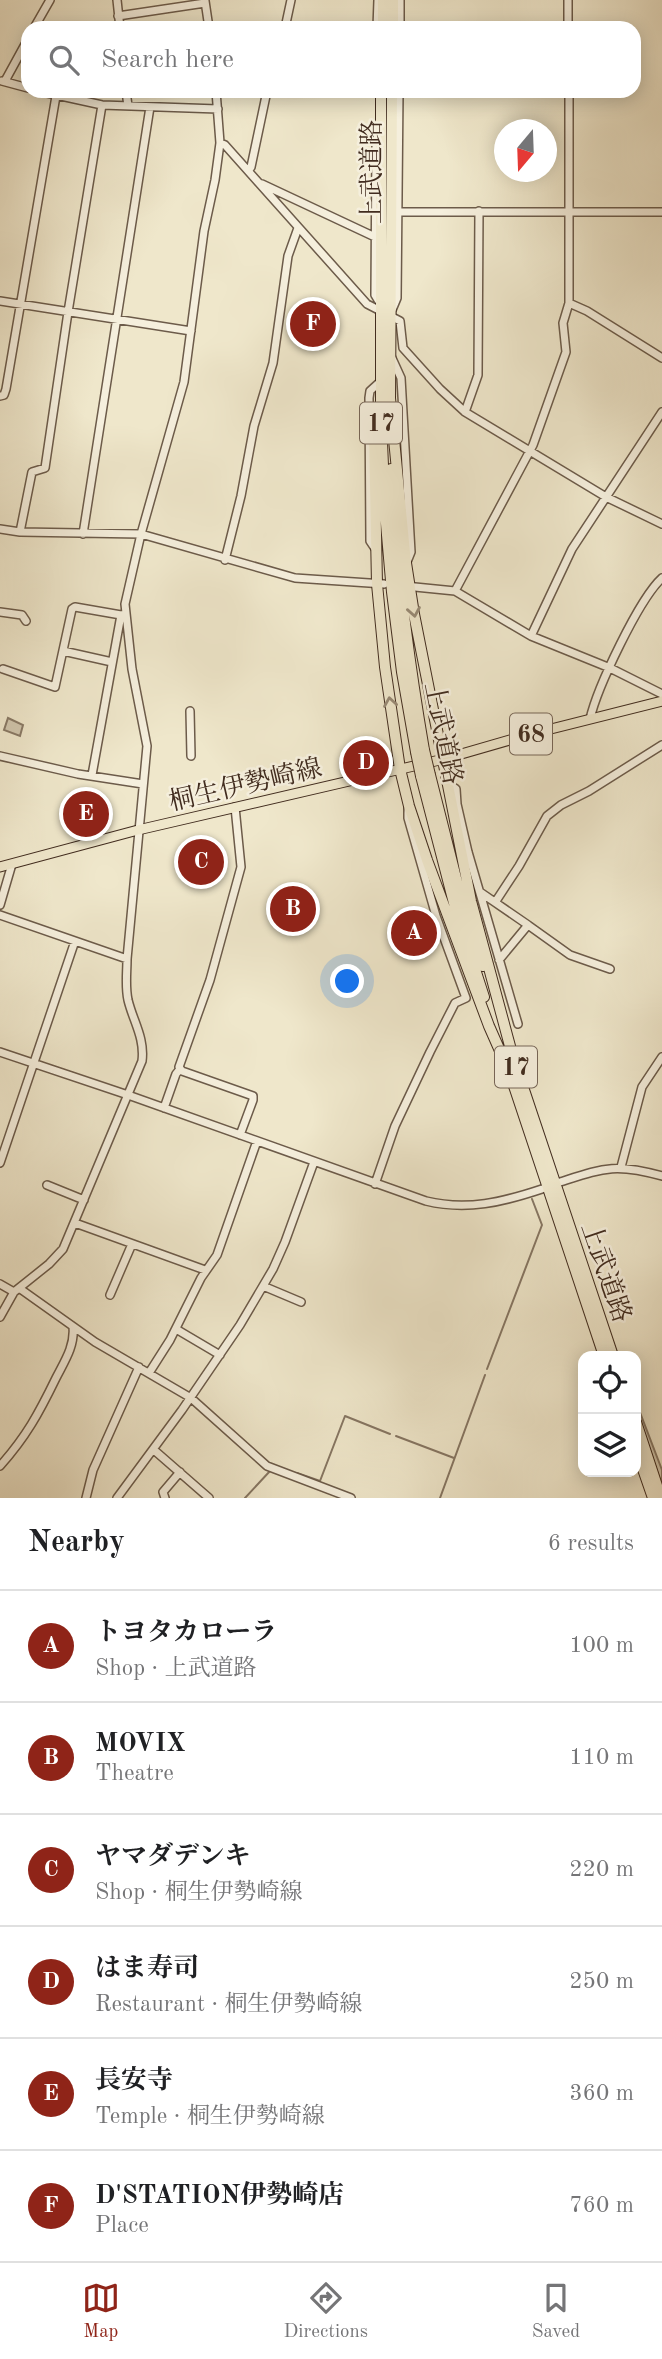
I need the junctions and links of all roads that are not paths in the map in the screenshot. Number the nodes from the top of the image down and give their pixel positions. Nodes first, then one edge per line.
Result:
1 (50, 0) edge
2 (117, 0) edge
3 (291, 0) edge
4 (377, 0) edge
5 (383, 0) edge
6 (568, 0) edge
7 (205, 2) edge
8 (397, 2) edge
9 (118, 16) junction
10 (38, 21) edge
11 (119, 21) edge
12 (208, 21) edge
13 (286, 21) edge
14 (379, 21) edge
15 (381, 21) edge
16 (394, 21) edge
17 (399, 21) edge
18 (568, 21) edge
19 (21, 50) edge
20 (2, 81) edge
21 (21, 86) edge
22 (56, 98) edge
23 (66, 98) edge
24 (127, 98) edge
25 (217, 98) edge
26 (266, 98) edge
27 (379, 98) edge
28 (379, 98) edge
29 (393, 98) edge
30 (399, 98) edge
31 (569, 98) edge
32 (102, 105) junction
33 (128, 106) junction
34 (150, 107) junction
35 (218, 109) junction
36 (220, 144) junction
37 (248, 170) junction
38 (260, 183) junction
39 (479, 211) junction
40 (569, 212) junction
41 (662, 212) edge
42 (398, 216) junction
43 (298, 228) junction
44 (391, 230) junction
45 (375, 237) junction
46 (0, 301) edge
47 (569, 303) junction
48 (22, 304) junction
49 (386, 311) junction
50 (68, 312) junction
51 (116, 321) junction
52 (191, 331) junction
53 (391, 356) junction
54 (662, 358) edge
55 (381, 381) junction
56 (0, 396) edge
57 (390, 398) junction
58 (465, 412) junction
59 (662, 412) edge
60 (381, 419) junction
61 (531, 450) junction
62 (606, 497) junction
63 (662, 524) edge
64 (0, 529) edge
65 (20, 532) junction
66 (83, 534) junction
67 (141, 534) junction
68 (376, 551) junction
69 (225, 560) junction
70 (406, 563) junction
71 (662, 578) edge
72 (381, 584) junction
73 (407, 586) junction
74 (455, 591) junction
75 (0, 612) edge
76 (124, 614) junction
77 (26, 621) dead end
78 (531, 636) junction
79 (63, 651) junction
80 (112, 662) junction
81 (610, 668) junction
82 (3, 669) dead end
83 (662, 694) edge
84 (662, 701) edge
85 (191, 711) dead end
86 (590, 719) junction
87 (662, 745) edge
88 (420, 751) junction
89 (0, 756) edge
90 (191, 756) dead end
91 (444, 759) junction
92 (400, 769) junction
93 (92, 775) junction
94 (447, 783) junction
95 (143, 784) junction
96 (409, 806) junction
97 (235, 807) junction
98 (138, 830) junction
99 (12, 864) junction
100 (0, 867) edge
101 (480, 892) junction
102 (496, 901) junction
103 (0, 905) edge
104 (0, 915) edge
105 (528, 925) junction
106 (75, 941) junction
107 (127, 959) junction
108 (499, 960) junction
109 (610, 969) dead end
110 (518, 1024) dead end
111 (0, 1052) edge
112 (662, 1057) edge
113 (33, 1063) junction
114 (511, 1065) junction
115 (180, 1069) junction
116 (128, 1095) junction
117 (164, 1108) junction
118 (240, 1135) junction
119 (257, 1142) junction
120 (314, 1162) junction
121 (0, 1163) edge
122 (621, 1167) junction
123 (662, 1176) edge
124 (560, 1182) dead end
125 (375, 1184) junction
126 (47, 1185) dead end
127 (542, 1189) dead end
128 (84, 1200) junction
129 (75, 1223) junction
130 (132, 1244) junction
131 (205, 1270) junction
132 (0, 1284) edge
133 (263, 1286) junction
134 (17, 1290) junction
135 (110, 1295) dead end
136 (301, 1302) dead end
137 (0, 1317) edge
138 (73, 1327) junction
139 (176, 1329) junction
140 (602, 1351) edge
141 (611, 1351) edge
142 (220, 1355) junction
143 (139, 1367) junction
144 (149, 1373) junction
145 (191, 1398) junction
146 (641, 1437) edge
147 (154, 1450) junction
148 (641, 1463) edge
149 (0, 1466) edge
150 (180, 1472) junction
151 (86, 1498) edge
152 (117, 1498) edge
153 (165, 1498) edge
154 (209, 1498) edge
155 (351, 1498) edge
156 (653, 1498) edge
157 (661, 1498) edge

1 - 10 street
2 - 9 street
3 - 13 street
4 - 14 street
5 - 15 highway
6 - 18 street
7 - 9 street
7 - 12 street
8 - 16 highway
8 - 17 street
9 - 11 street
19 - 20 street
20 - 21 street
22 - 48 street
23 - 32 street
24 - 33 street
25 - 35 street
26 - 37 street
27 - 45 street
28 - 49 highway, 上武道路 / 17
29 - 44 highway, 上武道路 / 17
30 - 42 street
31 - 40 street
32 - 33 street
32 - 50 street
33 - 34 street
34 - 35 street
34 - 51 street
35 - 36 street
36 - 37 street
36 - 52 street
37 - 38 street
38 - 43 street
38 - 45 street
39 - 40 street
39 - 42 street
39 - 58 street
40 - 41 street
40 - 47 street
42 - 44 street
42 - 49 street
43 - 49 street
43 - 69 street
44 - 49 highway, 上武道路 / 17
45 - 49 street
46 - 48 street
47 - 54 street
47 - 61 street
48 - 50 street
48 - 56 street
49 - 53 highway, 上武道路 / 17
49 - 55 highway, 上武道路 / 17
49 - 58 street
50 - 51 street
50 - 65 street
51 - 52 street
51 - 66 street
52 - 67 street
53 - 57 highway, 上武道路 / 17
53 - 70 street
55 - 60 highway, 上武道路 / 17
55 - 68 street
57 - 70 highway
57 - 88 highway, 上武道路 / 17
58 - 61 street
59 - 62 street
60 - 68 highway
60 - 88 highway, 上武道路 / 17
61 - 62 street
61 - 74 street
62 - 63 street
62 - 78 street
64 - 65 street
65 - 66 street
66 - 67 street
67 - 69 street
67 - 76 street
68 - 72 highway
69 - 72 street
70 - 73 highway
71 - 81 street
92 -> 72 highway
73 - 74 street
73 -> 91 highway
74 - 78 street
75 - 77 street
76 - 79 street
76 - 80 street
76 - 95 street
78 - 81 street
79 - 80 street
79 - 82 street
80 - 93 street
81 - 83 street
81 - 86 street
84 - 86 main road, 桐生伊勢崎線 / 68
85 - 90 street
86 - 91 main road, 桐生伊勢崎線 / 68
87 - 102 street
88 - 114 highway, 上武道路 / 17, bridge
89 - 93 street
91 - 92 main road, 桐生伊勢崎線 / 68
91 - 94 highway
92 - 96 highway
92 - 97 main road, 桐生伊勢崎線 / 68
93 - 95 street
94 - 101 street
94 - 114 highway
95 - 98 street
96 - 114 highway
96 - 125 street
97 - 98 main road, 桐生伊勢崎線 / 68
97 - 115 street
98 - 99 main road, 桐生伊勢崎線 / 68
98 - 107 street
99 - 100 main road, 桐生伊勢崎線 / 68
99 - 103 street
101 - 102 street
101 - 108 street
102 - 105 street
104 - 106 street
105 - 108 street
105 - 109 street
106 - 107 street
106 - 113 street
107 - 116 street
108 - 110 street
111 - 113 street
112 - 122 street
113 - 116 street
113 - 121 street
114 - 140 highway, 上武道路 / 17
114 - 141 highway, 上武道路 / 17
115 - 117 street
115 - 118 street
116 - 117 street
116 - 128 street
117 - 118 street
118 - 119 street
119 - 120 street
119 - 131 street
120 - 125 street
120 - 133 street
122 - 123 street
122 - 124 street
125 - 127 street
126 - 128 street
128 - 129 street
129 - 130 street
129 - 134 street
130 - 131 street
130 - 135 street
131 - 139 street
132 - 134 street
133 - 136 street
133 - 142 street
134 - 137 street
134 - 138 street
138 - 143 street
138 - 149 street
139 - 142 street
139 - 144 street
142 - 145 street
143 - 144 street
143 - 151 street
144 - 145 street
145 - 147 street
145 - 155 street
146 - 157 highway
147 - 150 street
147 - 152 street
148 - 156 highway
150 - 153 street
150 - 154 street

